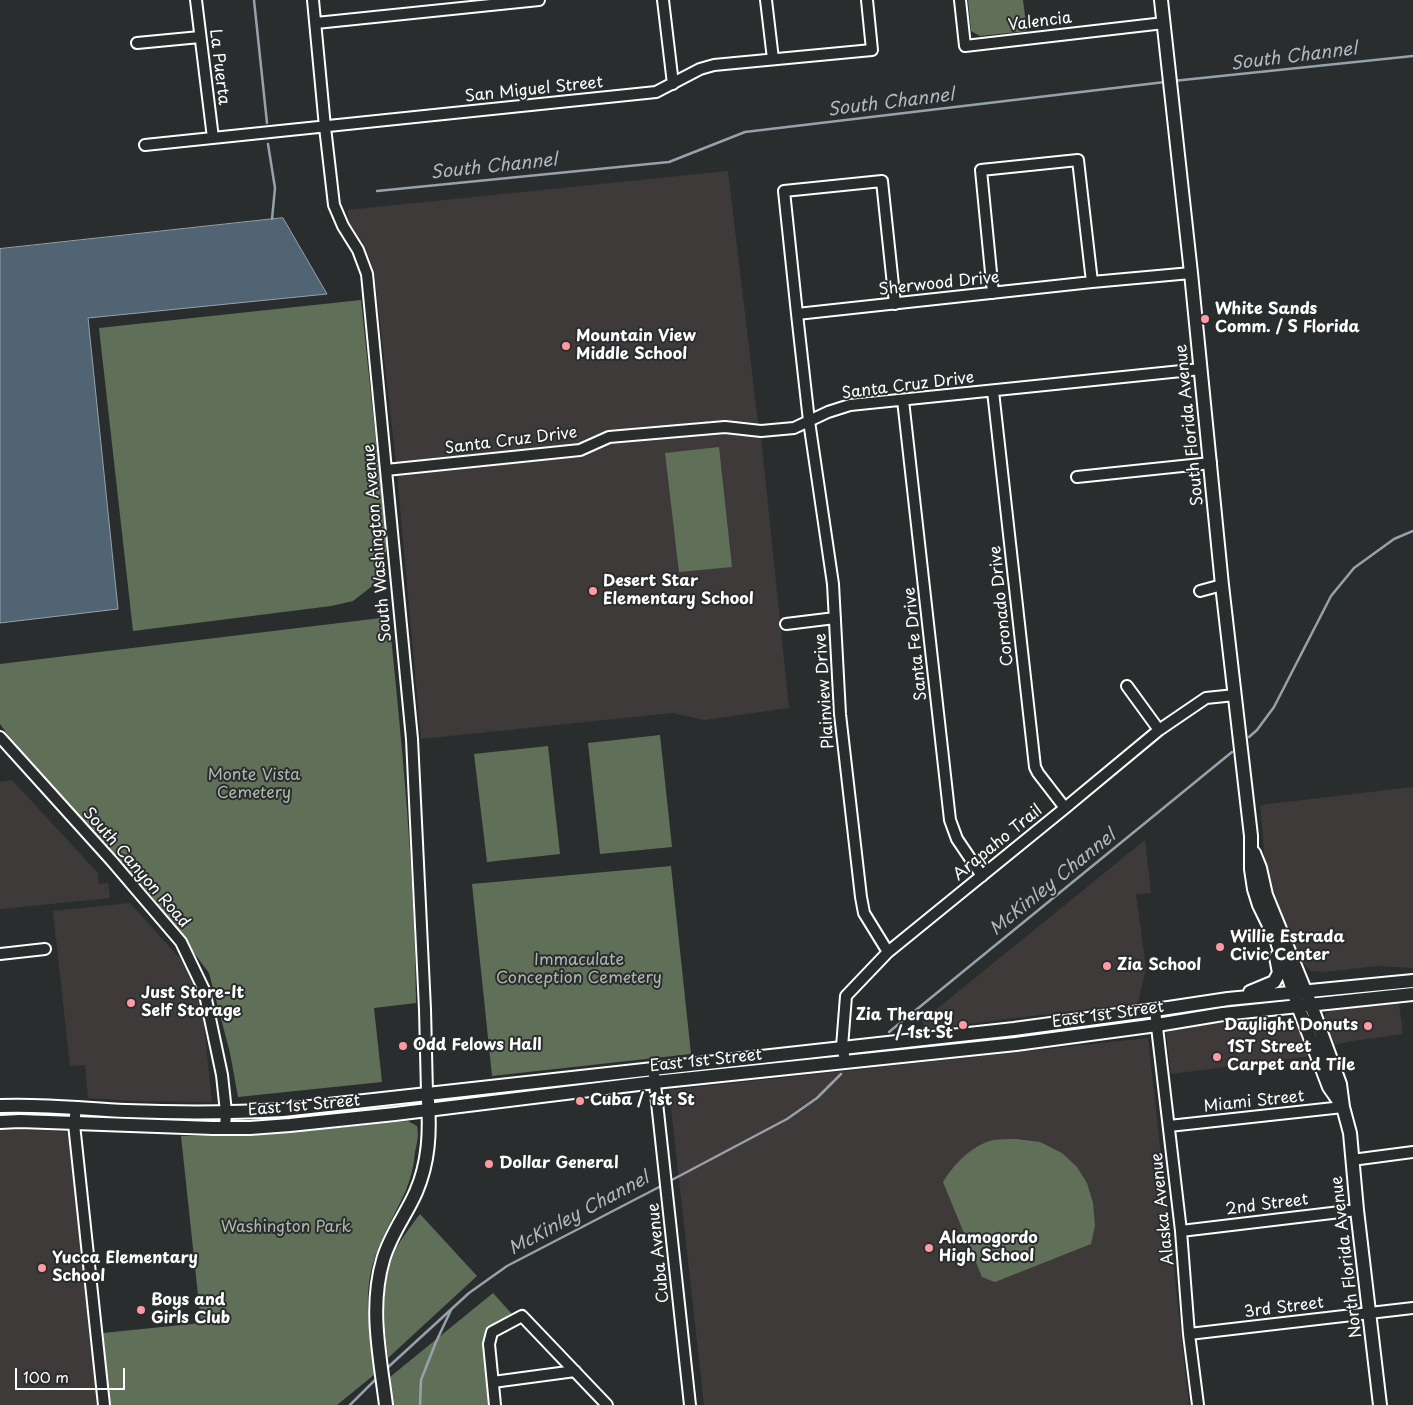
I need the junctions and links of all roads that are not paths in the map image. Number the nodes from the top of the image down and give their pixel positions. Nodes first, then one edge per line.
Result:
1 (196, 0) edge
2 (313, 0) edge
3 (539, 0) edge
4 (664, 0) edge
5 (766, 0) edge
6 (867, 0) edge
7 (960, 0) edge
8 (1161, 0) edge
9 (316, 23) junction
10 (1164, 23) junction
11 (200, 37) junction
12 (137, 43) dead end
13 (773, 59) junction
14 (673, 84) junction
15 (325, 127) junction
16 (213, 138) junction
17 (144, 145) dead end
18 (1191, 273) junction
19 (1092, 282) junction
20 (993, 293) junction
21 (896, 304) junction
22 (798, 314) junction
23 (1201, 368) junction
24 (993, 391) junction
25 (903, 400) junction
26 (809, 421) junction
27 (1211, 463) junction
28 (386, 470) junction
29 (1077, 477) dead end
30 (1222, 585) junction
31 (1200, 590) dead end
32 (835, 618) junction
33 (786, 624) dead end
34 (1127, 686) dead end
35 (1235, 695) junction
36 (1159, 730) junction
37 (0, 737) edge
38 (4, 746) edge
39 (1065, 808) junction
40 (1252, 846) junction
41 (982, 876) junction
42 (1259, 905) junction
43 (44, 949) dead end
44 (888, 952) junction
45 (0, 954) edge
46 (1413, 980) edge
47 (1299, 991) junction
48 (1413, 994) edge
49 (1228, 999) junction
50 (1305, 1006) junction
51 (1155, 1010) junction
52 (1157, 1025) junction
53 (842, 1047) junction
54 (751, 1057) junction
55 (844, 1062) junction
56 (654, 1069) junction
57 (752, 1072) junction
58 (655, 1082) junction
59 (427, 1093) junction
60 (0, 1106) edge
61 (1343, 1107) junction
62 (76, 1108) junction
63 (428, 1109) junction
64 (226, 1112) junction
65 (0, 1122) edge
66 (74, 1124) junction
67 (1169, 1126) junction
68 (225, 1128) junction
69 (1413, 1152) edge
70 (1352, 1160) junction
71 (1357, 1210) junction
72 (1181, 1231) junction
73 (1413, 1308) edge
74 (1370, 1313) junction
75 (1189, 1334) junction
76 (575, 1371) junction
77 (492, 1382) junction
78 (104, 1405) edge
79 (386, 1405) edge
80 (495, 1405) edge
81 (607, 1405) edge
82 (690, 1405) edge
83 (1198, 1405) edge
84 (1380, 1405) edge

1 - 11 street, La Puerta
2 - 9 street, South Washington Avenue
3 - 9 street
4 - 14 street
5 - 13 street
6 - 13 street, San Miguel Street
7 - 10 street, Valencia
8 - 10 main road, South Florida Avenue
9 - 15 street, South Washington Avenue
10 - 18 main road, South Florida Avenue
11 - 12 street
11 - 16 street, La Puerta
13 - 14 street, San Miguel Street
14 - 15 street, San Miguel Street
15 - 16 street, San Miguel Street
15 - 28 street, South Washington Avenue
16 - 17 street, San Miguel Street
18 - 19 street, Sherwood Drive
18 - 23 main road, South Florida Avenue
19 - 20 street, Sherwood Drive
19 - 20 street
20 - 21 street, Sherwood Drive
21 - 22 street, Sherwood Drive
21 - 22 street
22 - 26 street
23 - 24 street, Santa Cruz Drive
23 - 27 main road, South Florida Avenue
24 - 25 street, Santa Cruz Drive
24 - 39 street, Coronado Drive
25 - 26 street, Santa Cruz Drive
25 - 41 street, Santa Fe Drive
26 - 28 street, Santa Cruz Drive
26 - 32 street, Plainview Drive
27 - 29 street
27 - 30 main road, South Florida Avenue
28 - 59 street, South Washington Avenue
30 - 31 street
30 - 35 main road, South Florida Avenue
32 - 33 street
32 - 44 street, Plainview Drive
34 - 36 street
35 - 36 street, Arapaho Trail
35 - 40 main road, South Florida Avenue
36 - 39 street, Arapaho Trail
37 - 38 street, South Canyon Road
38 - 64 street, South Canyon Road
39 - 41 street, Arapaho Trail
40 - 42 main road, South Florida Avenue
40 - 47 main road, South Florida Avenue
41 - 44 street, Arapaho Trail
42 - 47 main road, South Florida Avenue
42 - 49 main road
43 - 45 street
44 - 53 street, Arapaho Trail
46 - 47 main road, East 1st Street
47 - 49 main road, East 1st Street
47 - 50 main road, North Florida Avenue
48 - 50 main road, East 1st Street
49 - 51 main road, East 1st Street
50 - 52 main road, East 1st Street
50 - 61 main road, North Florida Avenue
51 - 52 street, Alaska Avenue
51 - 53 main road, East 1st Street
52 - 55 main road, East 1st Street
52 - 67 street, Alaska Avenue
53 - 54 main road, East 1st Street
53 - 55 street, Arapaho Trail
54 - 56 main road, East 1st Street
54 - 57 street
55 - 57 main road, East 1st Street
56 - 58 street, Cuba Avenue
56 - 59 main road, East 1st Street
57 - 58 main road, East 1st Street
58 - 63 main road, East 1st Street
58 - 82 street, Cuba Avenue
59 - 63 main road
59 - 64 main road, East 1st Street
60 - 62 main road, East 1st Street
61 - 67 street, Miami Street
61 - 70 main road, North Florida Avenue
62 - 64 main road, East 1st Street
62 - 66 street
63 - 68 main road, East 1st Street
63 - 79 main road
64 - 68 street, South Canyon Road
65 - 66 main road, East 1st Street
66 - 68 main road, East 1st Street
66 - 78 street
67 - 72 street, Alaska Avenue
69 - 70 street
70 - 71 main road, North Florida Avenue
71 - 72 street, 2nd Street
71 - 74 main road, North Florida Avenue
72 - 75 street, Alaska Avenue
73 - 74 street, 3rd Street
74 - 75 street, 3rd Street
74 - 84 main road, North Florida Avenue
75 - 83 street, Alaska Avenue
76 - 77 street
76 - 77 street
76 - 81 street
77 - 80 street

